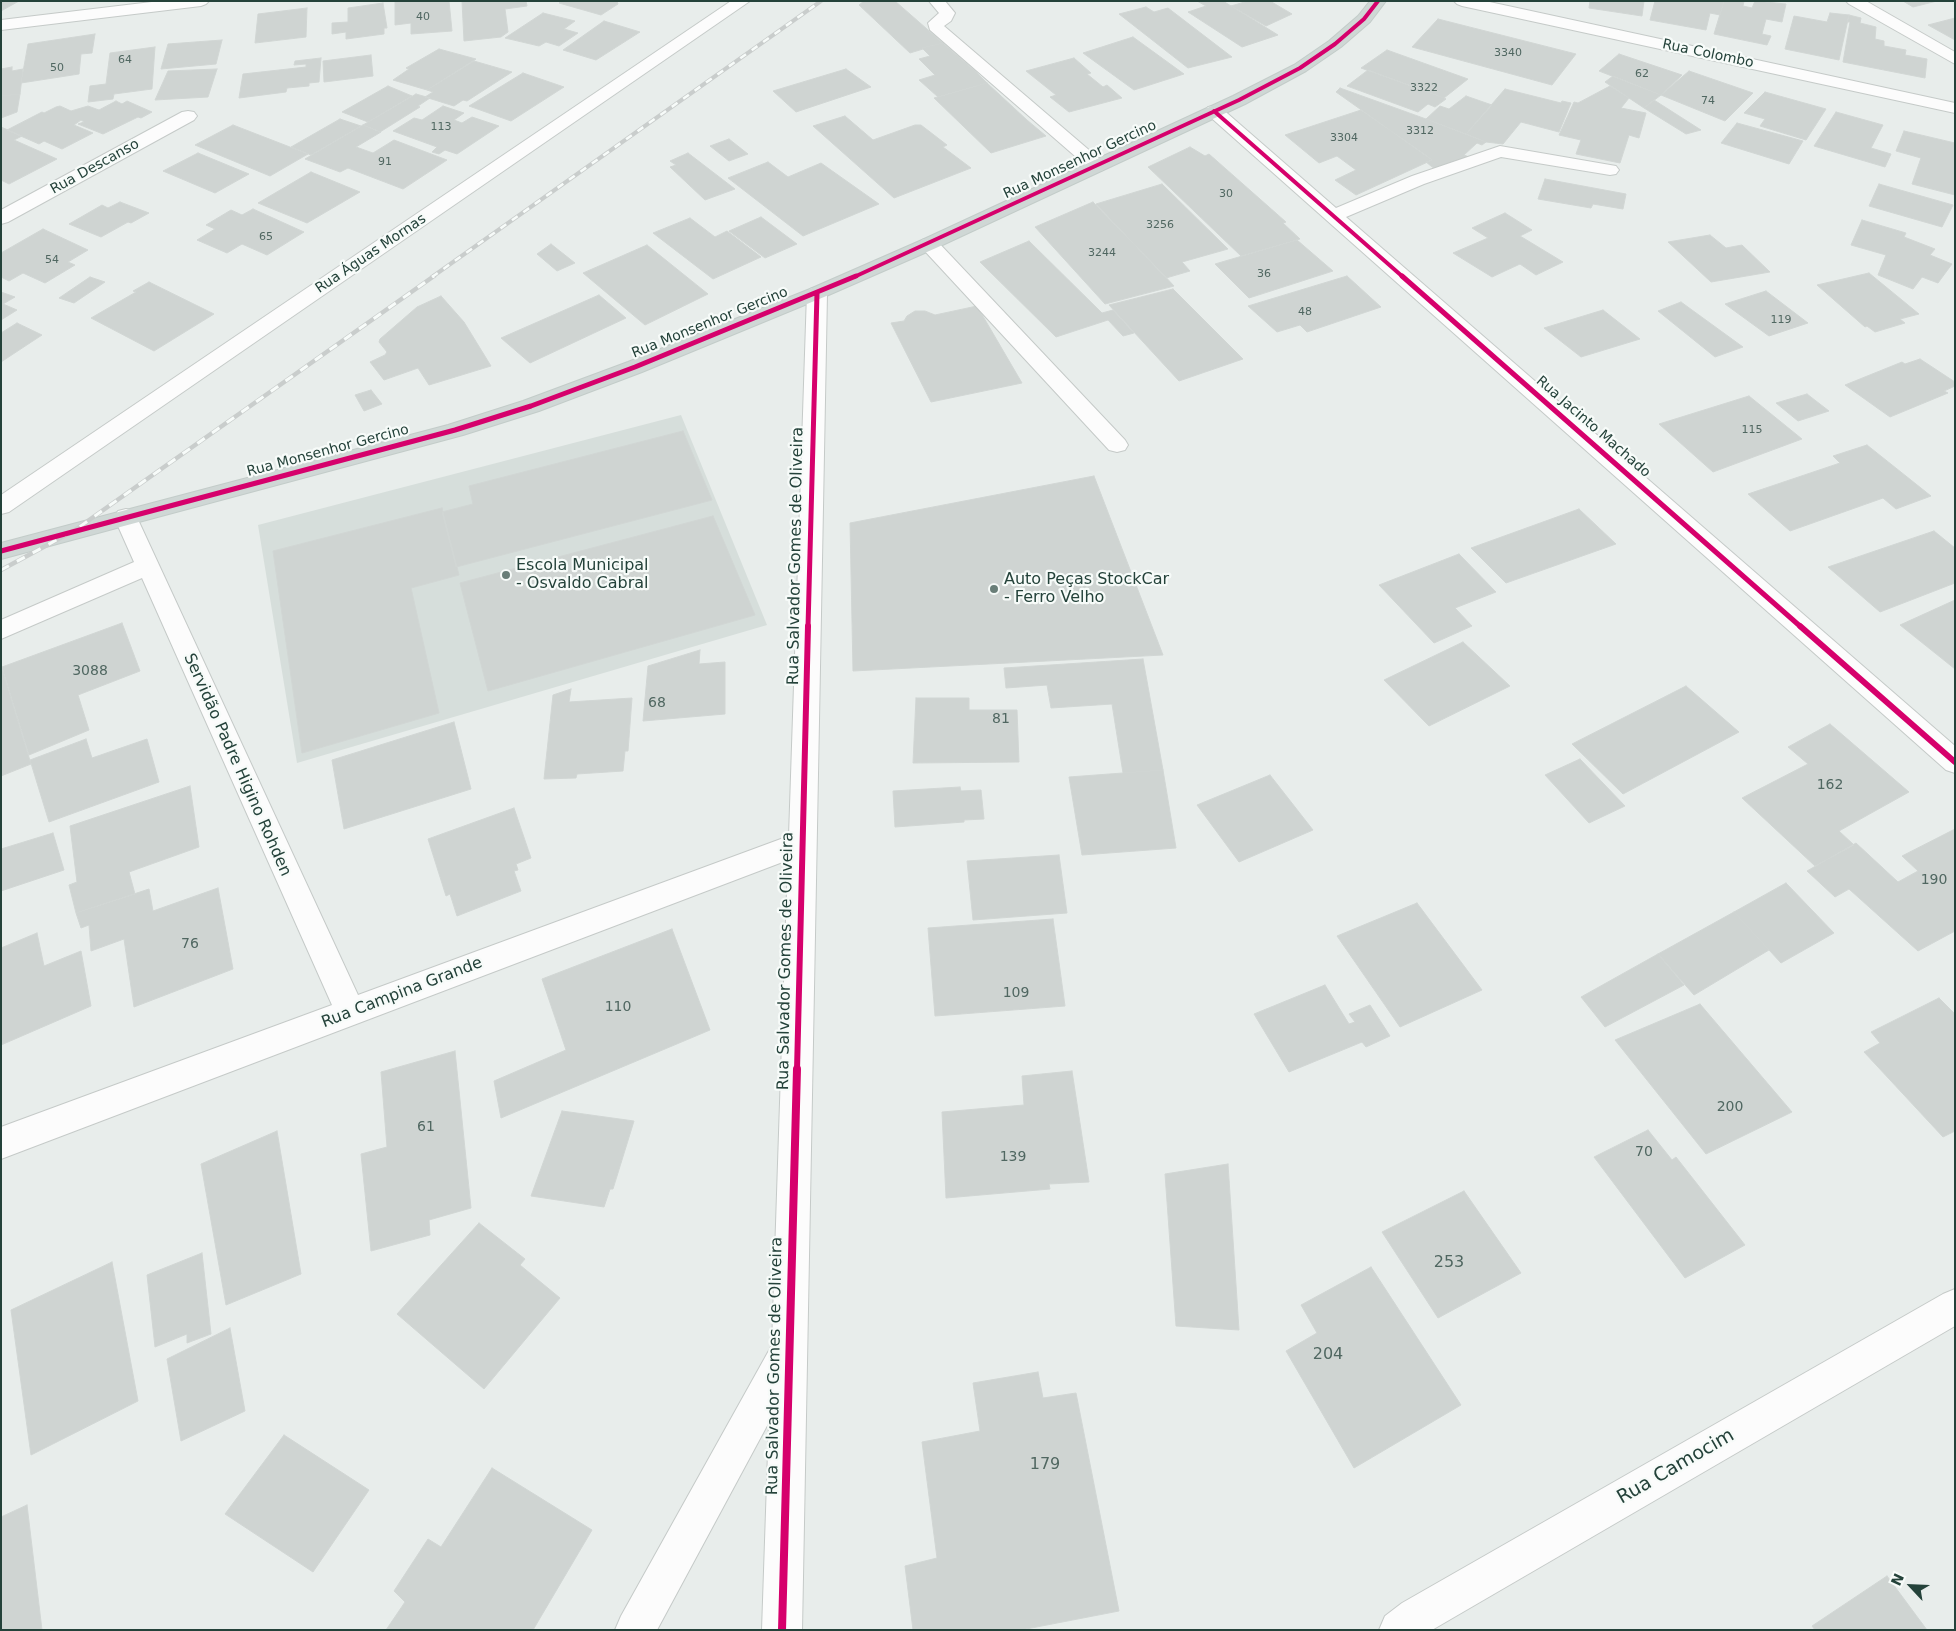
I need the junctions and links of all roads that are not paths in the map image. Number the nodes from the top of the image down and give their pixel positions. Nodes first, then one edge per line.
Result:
1 (201, 1) edge
2 (742, 1) edge
3 (937, 1) edge
4 (1378, 1) edge
5 (1462, 1) edge
6 (1854, 1) edge
7 (1, 25) edge
8 (1955, 58) edge
9 (1955, 108) edge
10 (1214, 111) junction
11 (188, 116) dead end
12 (1097, 166) junction
13 (1610, 170) dead end
14 (1333, 216) junction
15 (1, 218) edge
16 (929, 244) junction
17 (817, 294) junction
18 (1117, 445) dead end
19 (1, 506) edge
20 (126, 517) junction
21 (1, 551) edge
22 (147, 566) junction
23 (1, 630) edge
24 (1955, 762) edge
25 (802, 843) junction
26 (350, 1012) junction
27 (1, 1143) edge
28 (1955, 1306) edge
29 (790, 1348) junction
30 (635, 1630) edge
31 (782, 1630) edge
32 (1399, 1630) edge

1 - 7 street
2 - 19 street, Rua Águas Mornas
3 - 12 street
4 - 10 main road, Rua Monsenhor Gercino
5 - 9 street, Rua Colombo
6 - 8 street
10 - 12 main road, Rua Monsenhor Gercino
10 - 14 street, Rua Jacinto Machado
11 - 15 street, Rua Descanso
12 - 16 main road, Rua Monsenhor Gercino
13 - 14 street
14 - 24 street, Rua Jacinto Machado
16 - 17 main road, Rua Monsenhor Gercino
16 - 18 street
17 - 20 main road, Rua Monsenhor Gercino
17 - 25 street, Rua Salvador Gomes de Oliveira
20 - 21 main road, Rua Monsenhor Gercino
20 - 22 street, Servidão Padre Higino Rohden
22 - 23 street
22 - 26 street, Servidão Padre Higino Rohden
25 - 26 street, Rua Campina Grande
25 - 29 street, Rua Salvador Gomes de Oliveira
26 - 27 street, Rua Campina Grande
28 - 32 street, Rua Camocim
29 - 30 street
29 - 31 street, Rua Salvador Gomes de Oliveira

